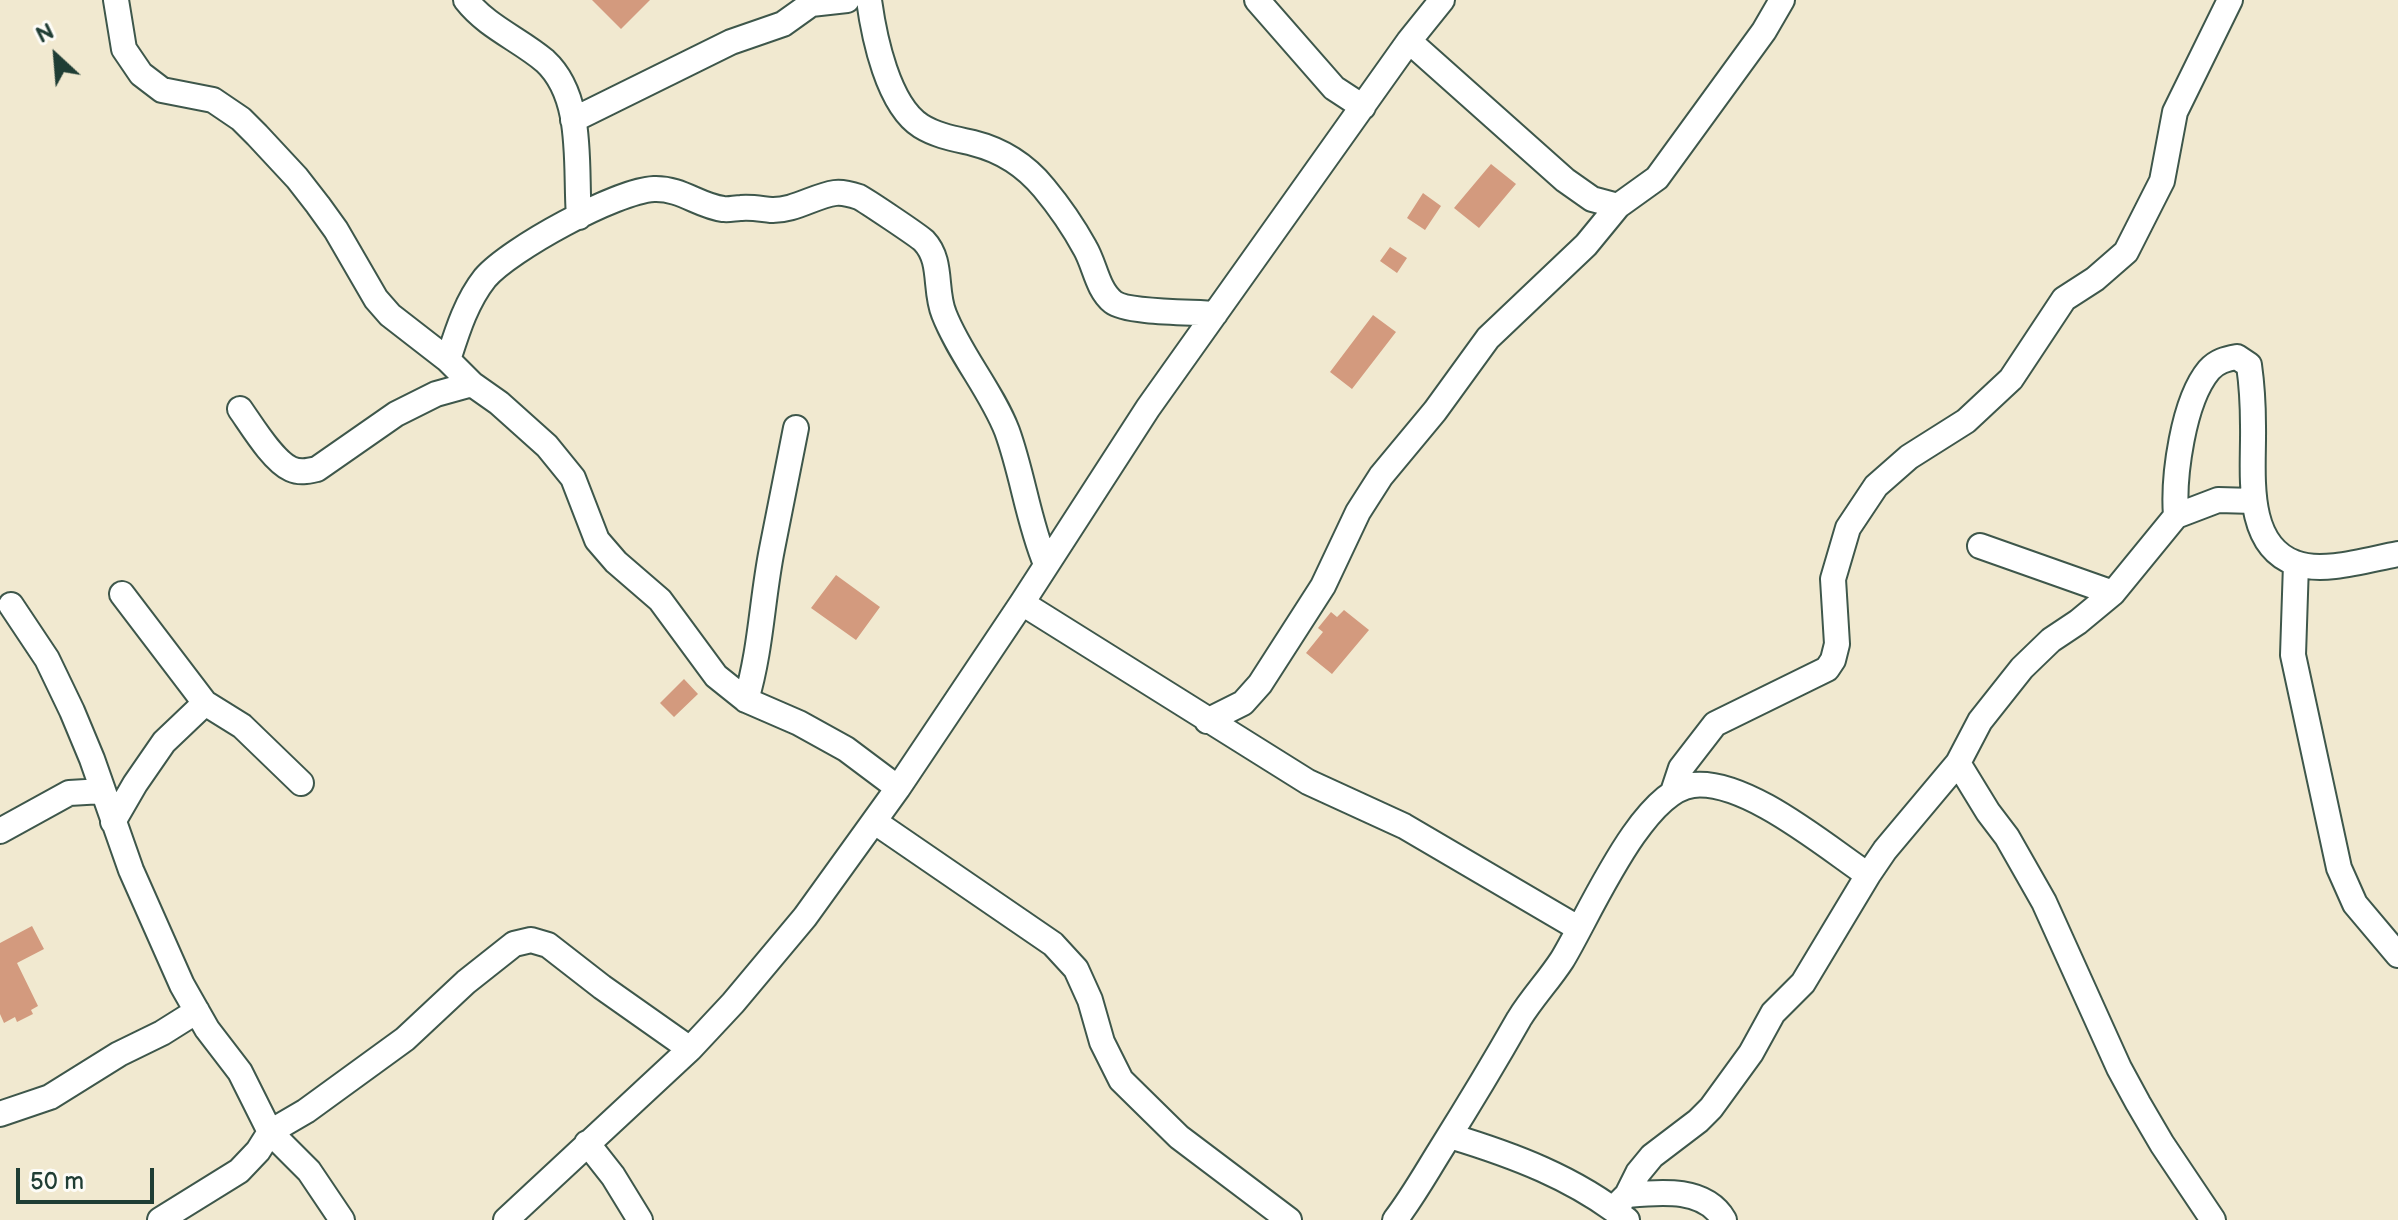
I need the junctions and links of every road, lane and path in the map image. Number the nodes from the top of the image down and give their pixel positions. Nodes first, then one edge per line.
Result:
1 (116, 0) edge
2 (466, 0) edge
3 (1257, 0) edge
4 (1442, 0) edge
5 (1782, 0) edge
6 (2230, 0) edge
7 (845, 1) edge
8 (870, 7) edge
9 (1409, 41) junction
10 (1363, 107) junction
11 (573, 120) junction
12 (1618, 206) junction
13 (579, 217) junction
14 (1215, 314) junction
15 (448, 360) junction
16 (472, 384) junction
17 (240, 409) dead end
18 (796, 428) dead end
19 (2254, 501) junction
20 (2176, 516) junction
21 (1980, 546) dead end
22 (2398, 554) edge
23 (1046, 564) junction
24 (2296, 564) junction
25 (2113, 593) junction
26 (122, 594) dead end
27 (1022, 603) junction
28 (11, 605) dead end
29 (746, 700) junction
30 (205, 703) junction
31 (1207, 721) junction
32 (1958, 763) junction
33 (301, 783) dead end
34 (898, 788) junction
35 (103, 791) junction
36 (1673, 792) junction
37 (113, 822) junction
38 (875, 822) junction
39 (0, 831) edge
40 (1868, 875) junction
41 (1578, 928) junction
42 (2398, 955) edge
43 (197, 1011) junction
44 (690, 1049) junction
45 (0, 1114) edge
46 (270, 1132) junction
47 (1450, 1136) junction
48 (587, 1143) junction
49 (1622, 1208) edge
50 (160, 1220) edge
51 (342, 1220) edge
52 (506, 1220) edge
53 (640, 1220) edge
54 (1289, 1220) edge
55 (1395, 1220) edge
56 (1724, 1220) edge
57 (2213, 1220) edge

1 - 15 street
2 - 11 street
3 - 10 street
4 - 9 street
5 - 12 street
6 - 36 street
7 - 8 street
7 - 11 street
8 - 14 street
9 - 10 street
9 - 12 street
10 - 14 street
11 - 13 street
12 - 31 street
13 - 15 street
13 - 23 street
14 - 23 street
15 - 16 street
16 - 17 street
16 - 29 street
18 - 29 street
19 - 20 street
19 - 20 street
19 - 24 street
20 - 25 street
21 - 25 street
22 - 24 street
23 - 27 street
24 - 42 street
25 - 32 street
26 - 30 street
27 - 31 street
27 - 34 street
28 - 35 street
29 - 34 street
30 - 33 street
30 - 37 street
31 - 41 street
32 - 40 street
32 - 57 street
34 - 38 street
35 - 37 street
35 - 39 street
36 - 40 street
36 - 41 street
37 - 43 street
38 - 44 street
38 - 54 street
40 - 49 street
41 - 47 street
43 - 45 street
43 - 46 street
44 - 46 street
44 - 48 street
46 - 50 street
46 - 51 street
47 - 49 street
47 - 55 street
48 - 52 street
48 - 53 street
49 - 56 street

